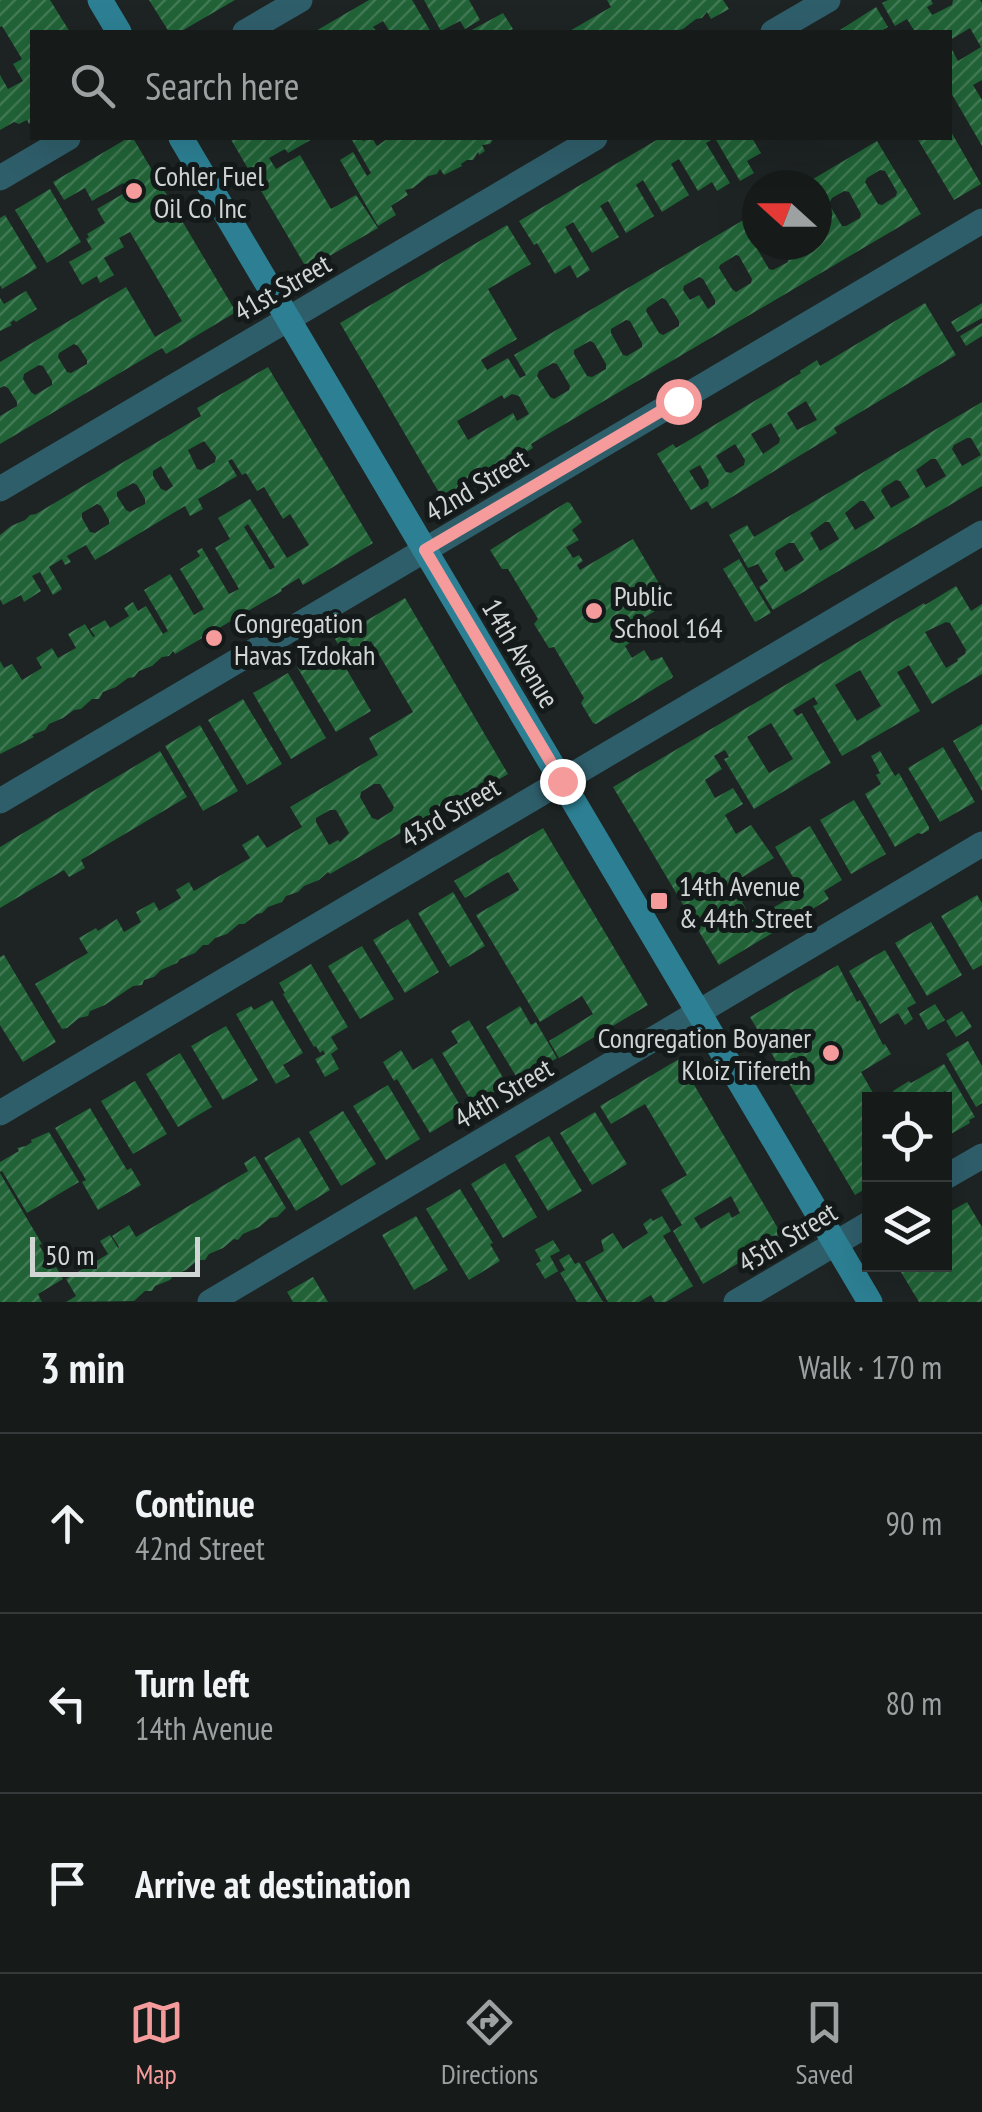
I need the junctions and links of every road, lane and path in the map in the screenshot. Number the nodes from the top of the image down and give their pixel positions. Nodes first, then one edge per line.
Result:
1 (100, 0) edge
2 (300, 0) edge
3 (828, 0) edge
4 (118, 30) edge
5 (249, 30) edge
6 (776, 30) edge
7 (65, 140) edge
8 (182, 140) edge
9 (592, 140) edge
10 (0, 178) edge
11 (982, 221) edge
12 (289, 318) junction
13 (0, 489) edge
14 (982, 533) edge
15 (425, 550) junction
16 (562, 781) junction
17 (0, 801) edge
18 (982, 844) edge
19 (698, 1012) junction
20 (0, 1113) edge
21 (982, 1156) edge
22 (952, 1173) edge
23 (862, 1228) edge
24 (834, 1244) junction
25 (210, 1302) edge
26 (736, 1302) edge
27 (870, 1302) edge

1 - 4 main road
2 - 5 street
3 - 6 street
7 - 10 street
8 - 12 main road, 14th Avenue
9 - 12 street, 41st Street
11 - 15 street, 42nd Street
12 - 13 street, 41st Street
12 - 15 main road, 14th Avenue
14 - 16 street, 43rd Street
15 - 16 main road, 14th Avenue
15 - 17 street, 42nd Street
16 - 19 main road, 14th Avenue
16 - 20 street, 43rd Street
18 - 19 street, 44th Street
19 - 24 main road, 14th Avenue
19 - 25 street, 44th Street
21 - 22 street
23 - 24 street, 45th Street
24 - 26 street, 45th Street
24 - 27 main road, 14th Avenue

